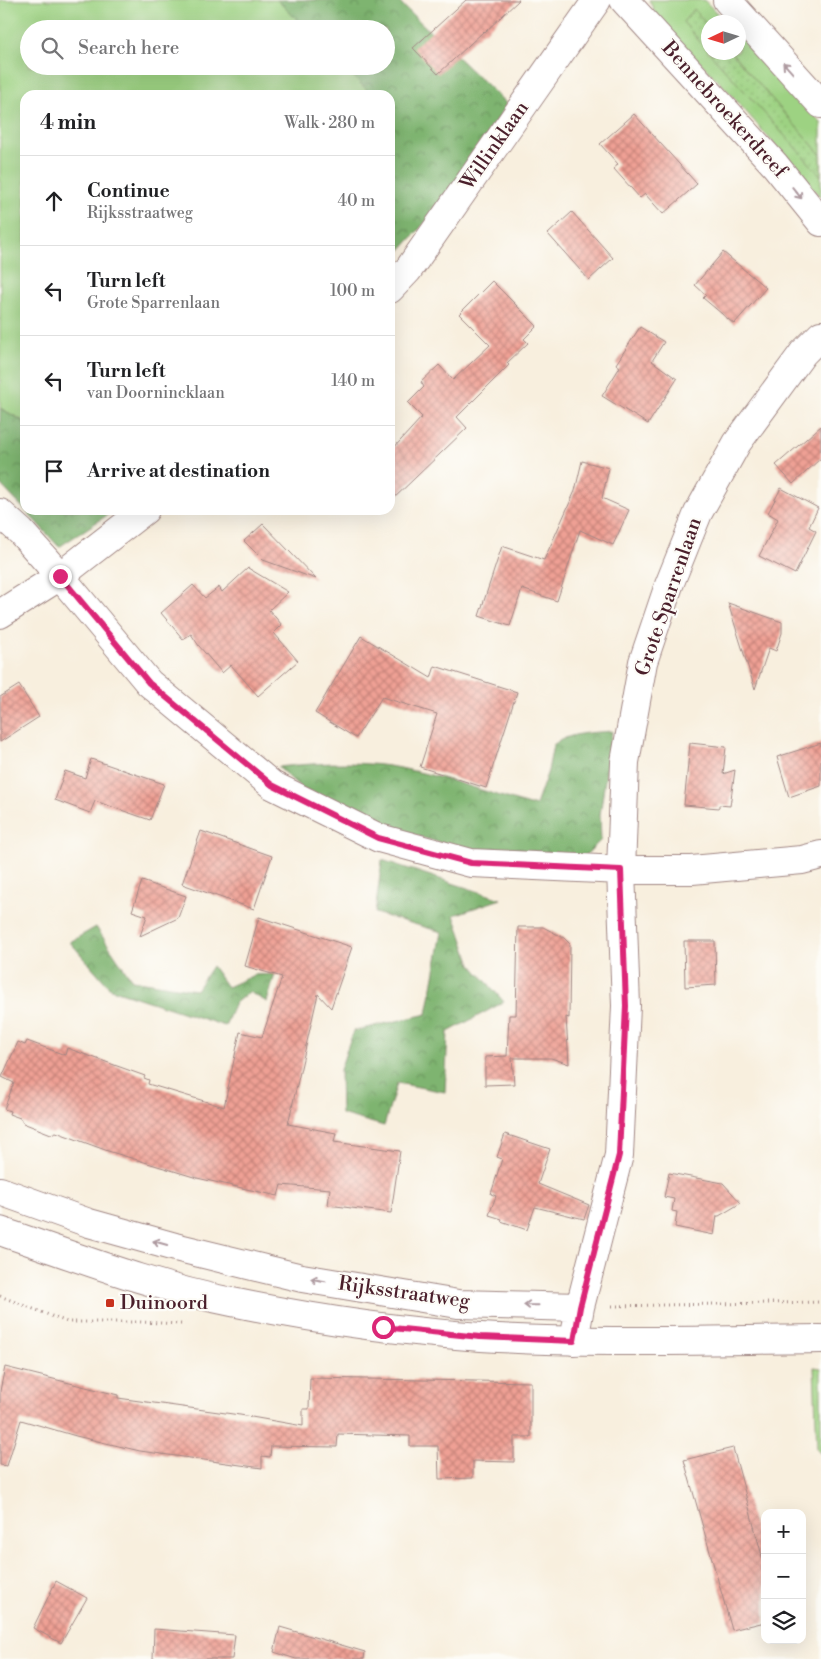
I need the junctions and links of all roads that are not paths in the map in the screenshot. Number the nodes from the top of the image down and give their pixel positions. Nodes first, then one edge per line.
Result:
1 (597, 0) edge
2 (624, 0) edge
3 (727, 0) edge
4 (821, 104) edge
5 (821, 222) edge
6 (395, 284) edge
7 (821, 335) edge
8 (0, 513) edge
9 (139, 515) edge
10 (60, 576) junction
11 (0, 614) edge
12 (821, 855) edge
13 (621, 870) junction
14 (0, 1190) edge
15 (0, 1231) edge
16 (580, 1307) junction
17 (821, 1339) edge
18 (574, 1341) junction

1 - 6 street, Willinklaan
2 -> 5 street, Bennebroekerdreef
4 -> 3 street
7 - 13 street, Grote Sparrenlaan
8 - 10 street
9 - 10 street
10 - 11 street
10 - 13 street
12 - 13 street
13 - 16 street, Grote Sparrenlaan
16 -> 14 street, Rijksstraatweg
15 - 18 street, Rijksstraatweg
16 - 18 street, Grote Sparrenlaan
17 - 18 street, Rijksstraatweg

